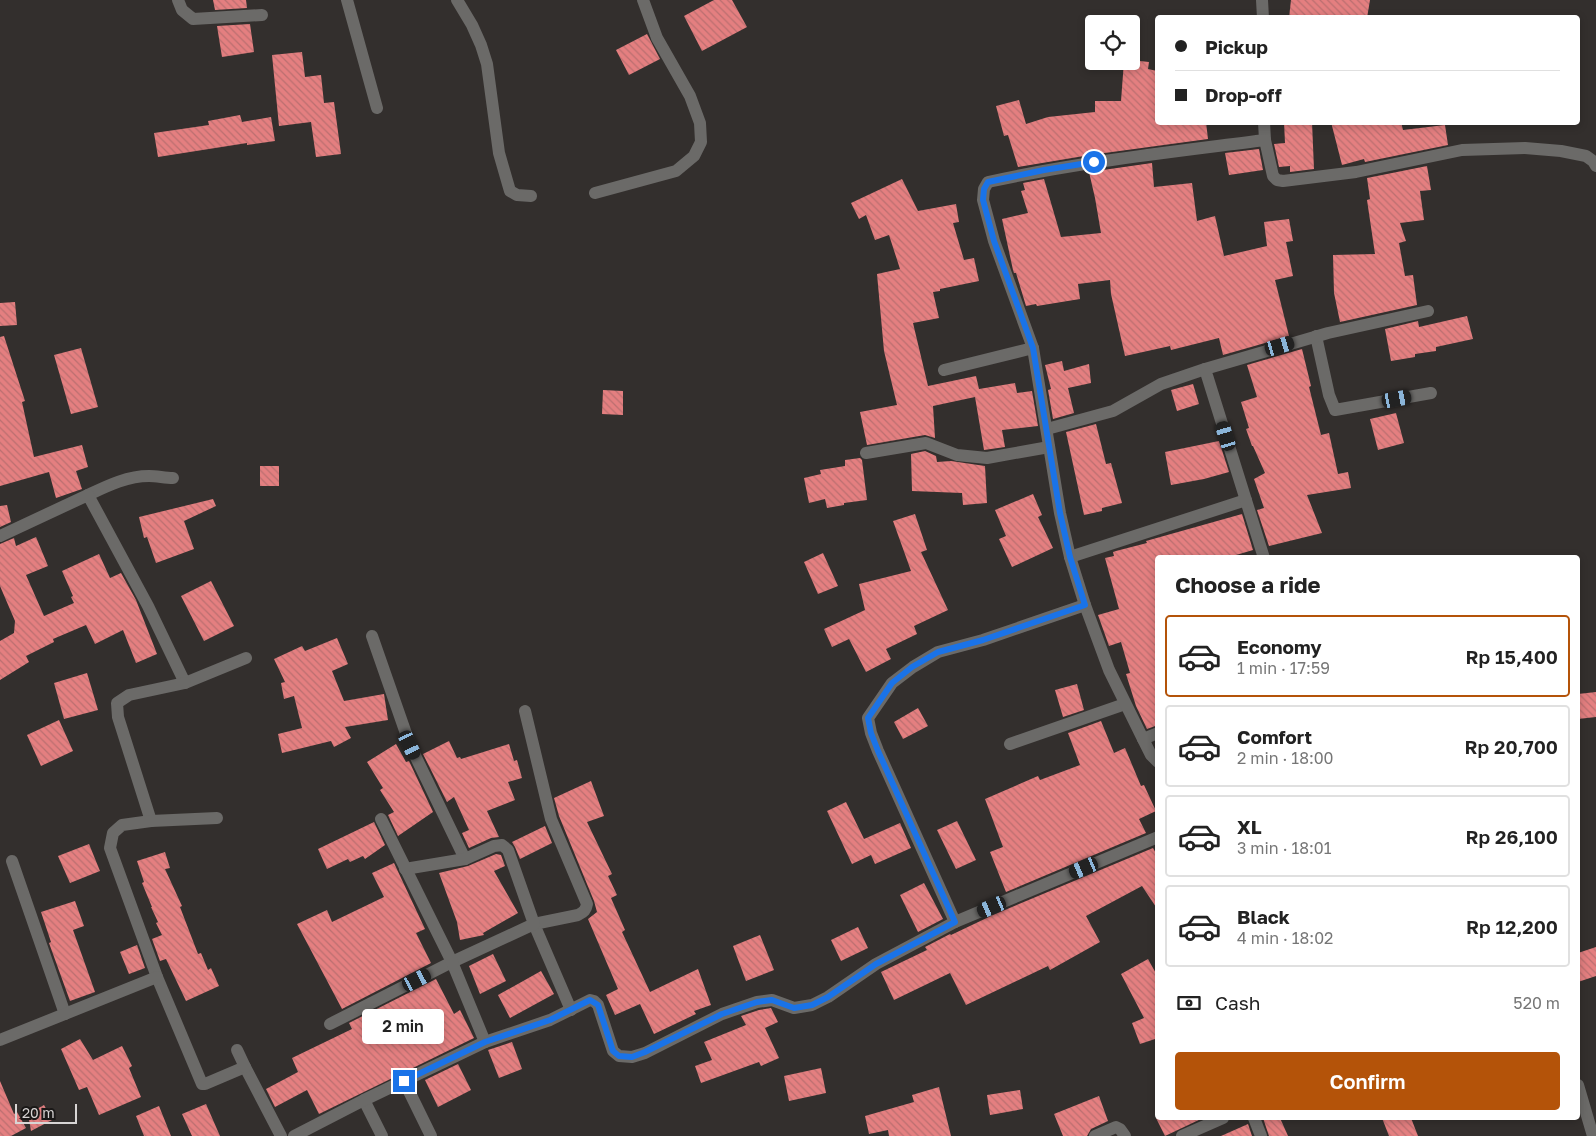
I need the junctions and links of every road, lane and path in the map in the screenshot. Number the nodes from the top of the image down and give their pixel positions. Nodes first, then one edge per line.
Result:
1 (178, 0) edge
2 (347, 0) edge
3 (457, 0) edge
4 (643, 0) edge
5 (1262, 0) edge
6 (262, 15) dead end
7 (1263, 15) edge
8 (377, 108) dead end
9 (1264, 125) edge
10 (1265, 140) junction
11 (1596, 166) edge
12 (595, 194) dead end
13 (531, 196) dead end
14 (1428, 311) dead end
15 (1316, 336) junction
16 (1033, 348) junction
17 (1205, 369) junction
18 (944, 370) dead end
19 (1431, 393) dead end
20 (1047, 428) junction
21 (1049, 447) junction
22 (866, 453) dead end
23 (173, 478) dead end
24 (88, 495) junction
25 (1246, 500) junction
26 (0, 536) edge
27 (1263, 555) edge
28 (1070, 557) junction
29 (1085, 605) junction
30 (372, 636) dead end
31 (246, 658) dead end
32 (184, 684) junction
33 (1125, 704) junction
34 (525, 711) dead end
35 (1155, 734) edge
36 (1143, 739) junction
37 (1010, 744) dead end
38 (1155, 757) edge
39 (217, 818) dead end
40 (381, 819) dead end
41 (151, 821) junction
42 (1155, 838) edge
43 (465, 859) junction
44 (12, 860) dead end
45 (405, 869) junction
46 (955, 922) junction
47 (534, 924) junction
48 (452, 962) junction
49 (157, 977) junction
50 (571, 1010) junction
51 (65, 1014) junction
52 (330, 1024) dead end
53 (1, 1038) edge
54 (485, 1042) junction
55 (237, 1050) dead end
56 (245, 1067) junction
57 (404, 1081) junction
58 (1580, 1092) edge
59 (364, 1100) junction
60 (1218, 1120) edge
61 (1255, 1120) edge
62 (281, 1136) edge
63 (294, 1136) edge
64 (382, 1136) edge
65 (431, 1136) edge
66 (1095, 1136) edge
67 (1125, 1136) edge
68 (1182, 1136) edge
69 (1261, 1136) edge
70 (1593, 1136) edge

1 - 6 street
2 - 8 street
3 - 13 street
4 - 12 street
5 - 7 street
9 - 10 street
10 - 11 street
10 - 16 street
14 - 15 street
15 - 17 street
15 - 19 street
16 - 18 street
16 - 20 street
17 - 20 street
17 - 25 street
20 - 21 street
21 - 22 street
21 - 28 street
23 - 24 street
24 - 26 street
24 - 32 street
25 - 27 street
25 - 28 street
28 - 29 street
29 - 33 street
29 - 46 street
30 - 43 street
31 - 32 street
32 - 41 street
33 - 36 street
33 - 37 street
34 - 47 street
35 - 36 street
36 - 38 street
39 - 41 street
40 - 45 street
41 - 49 street
42 - 46 street
43 - 45 street
43 - 47 street
44 - 51 street
45 - 48 street
46 - 50 street
47 - 48 street
47 - 50 street
48 - 52 street
48 - 54 street
49 - 51 street
49 - 56 street
50 - 54 street
51 - 53 street
54 - 57 street
55 - 56 street
56 - 62 street
57 - 59 street
57 - 65 street
58 - 70 street
59 - 63 street
59 - 64 street
60 - 68 street
61 - 69 street
66 - 67 street

